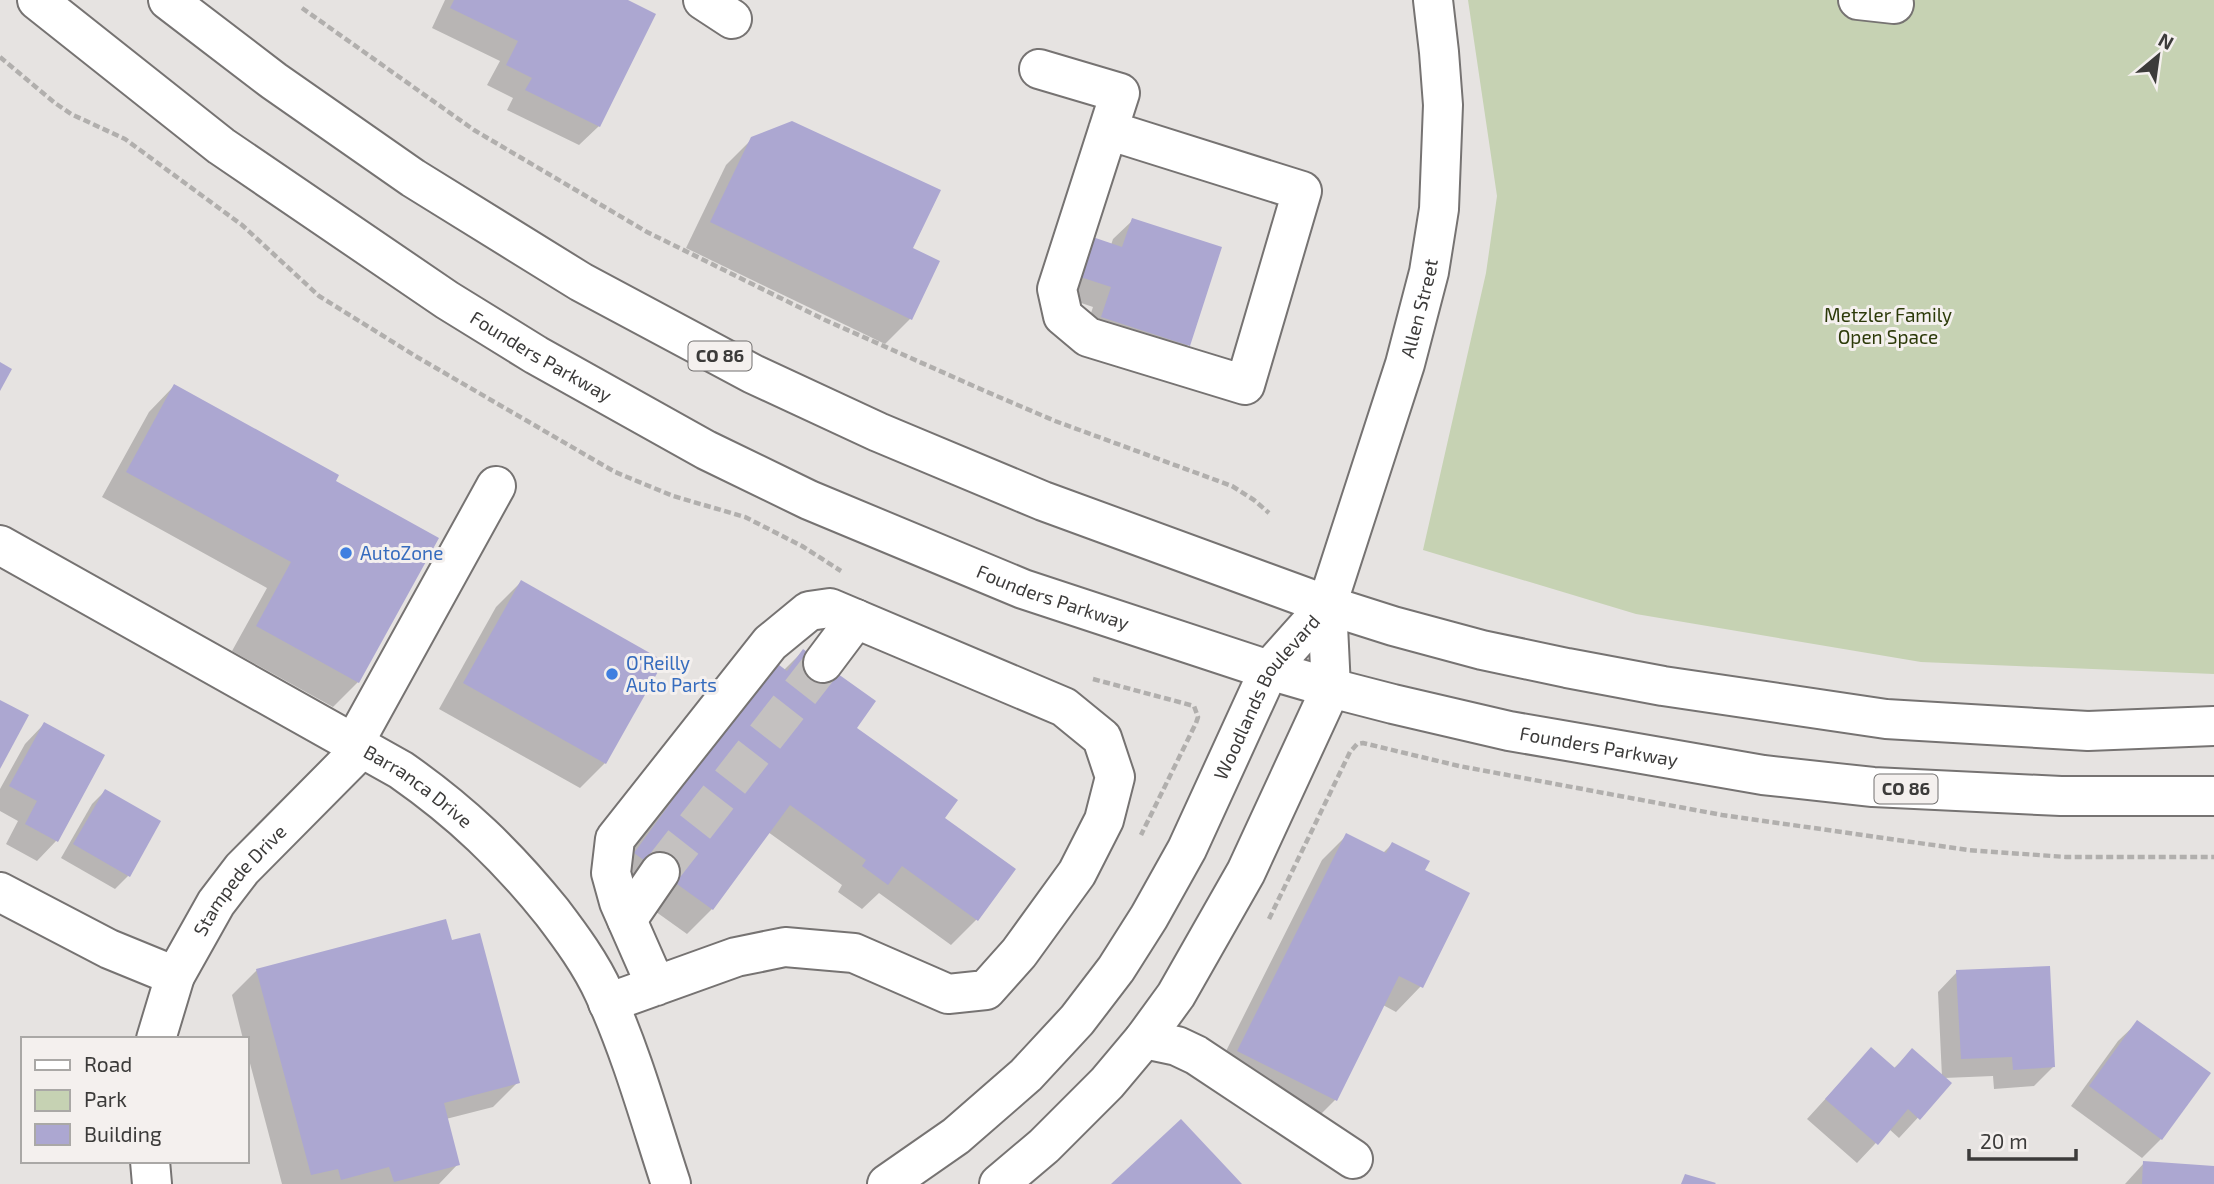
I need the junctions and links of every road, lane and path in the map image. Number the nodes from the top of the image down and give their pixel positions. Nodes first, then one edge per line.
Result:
1 (37, 0) edge
2 (168, 0) edge
3 (1433, 0) edge
4 (302, 8) dead end
5 (0, 57) edge
6 (1039, 69) dead end
7 (1108, 130) junction
8 (496, 486) dead end
9 (1269, 513) dead end
10 (0, 545) edge
11 (842, 573) dead end
12 (1327, 605) junction
13 (856, 620) junction
14 (823, 663) tunnel mouth
15 (1269, 670) junction
16 (1089, 678) dead end
17 (1331, 688) junction
18 (2214, 726) edge
19 (358, 745) junction
20 (2214, 796) edge
21 (1138, 841) dead end
22 (2214, 857) edge
23 (660, 872) tunnel mouth
24 (0, 892) edge
25 (1269, 919) dead end
26 (626, 920) junction
27 (174, 976) junction
28 (656, 986) junction
29 (608, 1003) junction
30 (157, 1037) edge
31 (1144, 1039) junction
32 (1353, 1159) dead end
33 (150, 1163) edge
34 (889, 1183) edge
35 (152, 1184) edge
36 (671, 1184) edge
37 (999, 1184) edge

1 - 15 main road, Founders Parkway / CO 86
2 - 12 main road, CO 86
3 - 12 main road, Allen Street
4 - 9 path
5 - 11 path
6 - 7 main road
7 - 7 main road
8 - 19 main road, Stampede Drive
10 - 19 main road, Barranca Drive
12 - 15 main road, Woodlands Boulevard
12 - 17 main road, Woodlands Boulevard
12 - 18 main road, CO 86
13 - 14 main road
13 - 26 main road
13 - 28 main road
15 - 17 main road, Founders Parkway / CO 86
15 - 34 main road, Woodlands Boulevard
16 - 21 path
17 - 20 main road, Founders Parkway / CO 86
17 - 31 main road, Woodlands Boulevard
19 - 27 main road, Stampede Drive
19 - 29 main road, Barranca Drive
22 - 25 path
23 - 26 main road
24 - 27 main road
26 - 28 main road
27 - 30 main road, Stampede Drive
28 - 29 main road
29 - 36 main road, Barranca Drive
31 - 32 main road
31 - 37 main road, Woodlands Boulevard
33 - 35 main road

